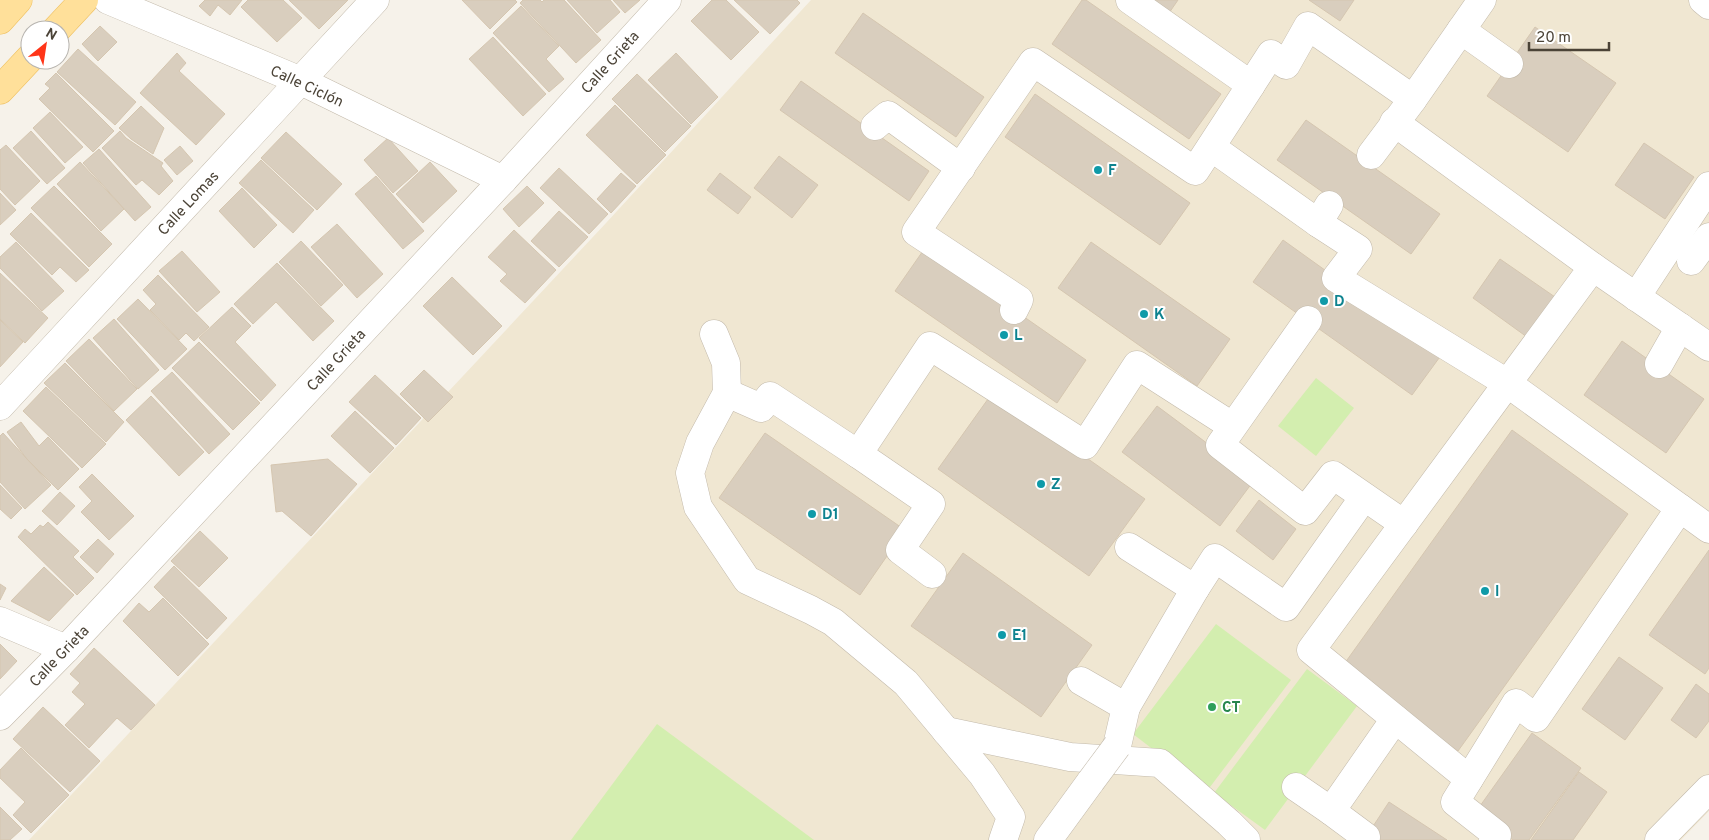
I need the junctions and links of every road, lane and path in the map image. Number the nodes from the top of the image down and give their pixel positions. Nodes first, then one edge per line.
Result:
1 (18, 0) edge
2 (84, 0) edge
3 (108, 0) edge
4 (375, 0) edge
5 (667, 0) edge
6 (1130, 0) edge
7 (1482, 0) edge
8 (1703, 0) edge
9 (1709, 5) edge
10 (0, 20) edge
11 (65, 20) edge
12 (1461, 30) junction
13 (1509, 64) dead end
14 (20, 69) edge
15 (301, 81) junction
16 (1251, 85) junction
17 (0, 90) edge
18 (1413, 99) junction
19 (888, 114) dead end
20 (1394, 122) junction
21 (1211, 147) junction
22 (1371, 155) dead end
23 (960, 168) junction
24 (503, 180) junction
25 (1709, 186) edge
26 (1709, 236) edge
27 (1690, 261) dead end
28 (1592, 267) junction
29 (1636, 297) junction
30 (1014, 310) dead end
31 (1308, 320) dead end
32 (1680, 327) junction
33 (714, 334) dead end
34 (1709, 347) edge
35 (1659, 364) dead end
36 (1508, 382) junction
37 (727, 393) junction
38 (0, 406) edge
39 (1232, 426) junction
40 (858, 454) junction
41 (1364, 497) junction
42 (1680, 508) junction
43 (1404, 524) junction
44 (1709, 529) edge
45 (1130, 547) dead end
46 (932, 574) dead end
47 (1195, 589) junction
48 (0, 621) edge
49 (66, 649) junction
50 (1081, 681) dead end
51 (1126, 707) junction
52 (0, 716) edge
53 (1396, 719) junction
54 (946, 731) junction
55 (1469, 779) junction
56 (1296, 787) dead end
57 (1709, 789) edge
58 (1330, 811) junction
59 (1366, 837) dead end
60 (1003, 840) edge
61 (1048, 840) edge
62 (1246, 840) edge
63 (1493, 840) edge
64 (1659, 840) edge

1 - 10 main road
2 - 11 main road
3 - 15 street, Calle Ciclón
4 - 15 street, Calle Lomas
5 - 24 street, Calle Grieta
6 - 16 street
7 - 12 street
8 - 9 street
12 - 13 street
12 - 18 street
14 - 17 main road
15 - 24 street, Calle Ciclón
15 - 38 street, Calle Lomas
16 - 18 street
16 - 21 street
18 - 20 street
19 - 23 street
20 - 22 street
20 - 28 street
21 - 23 street
21 - 36 street
23 - 30 street
24 - 49 street, Calle Grieta
25 - 29 street
26 - 27 street
28 - 29 street
28 - 36 street
29 - 32 street
31 - 39 street
32 - 34 street
32 - 35 street
33 - 37 street
36 - 42 street
36 - 43 street
37 - 40 street
37 - 54 street
39 - 40 street
39 - 41 street
40 - 46 street
41 - 43 street
41 - 47 street
42 - 44 street
42 - 55 street
43 - 53 street
45 - 47 street
47 - 51 street
48 - 49 street
49 - 52 street, Calle Grieta
50 - 51 street
51 - 61 street, bridge
53 - 55 street
53 - 58 street
54 - 60 street
54 - 62 street
55 - 63 street
56 - 58 street
57 - 64 street
58 - 59 street

